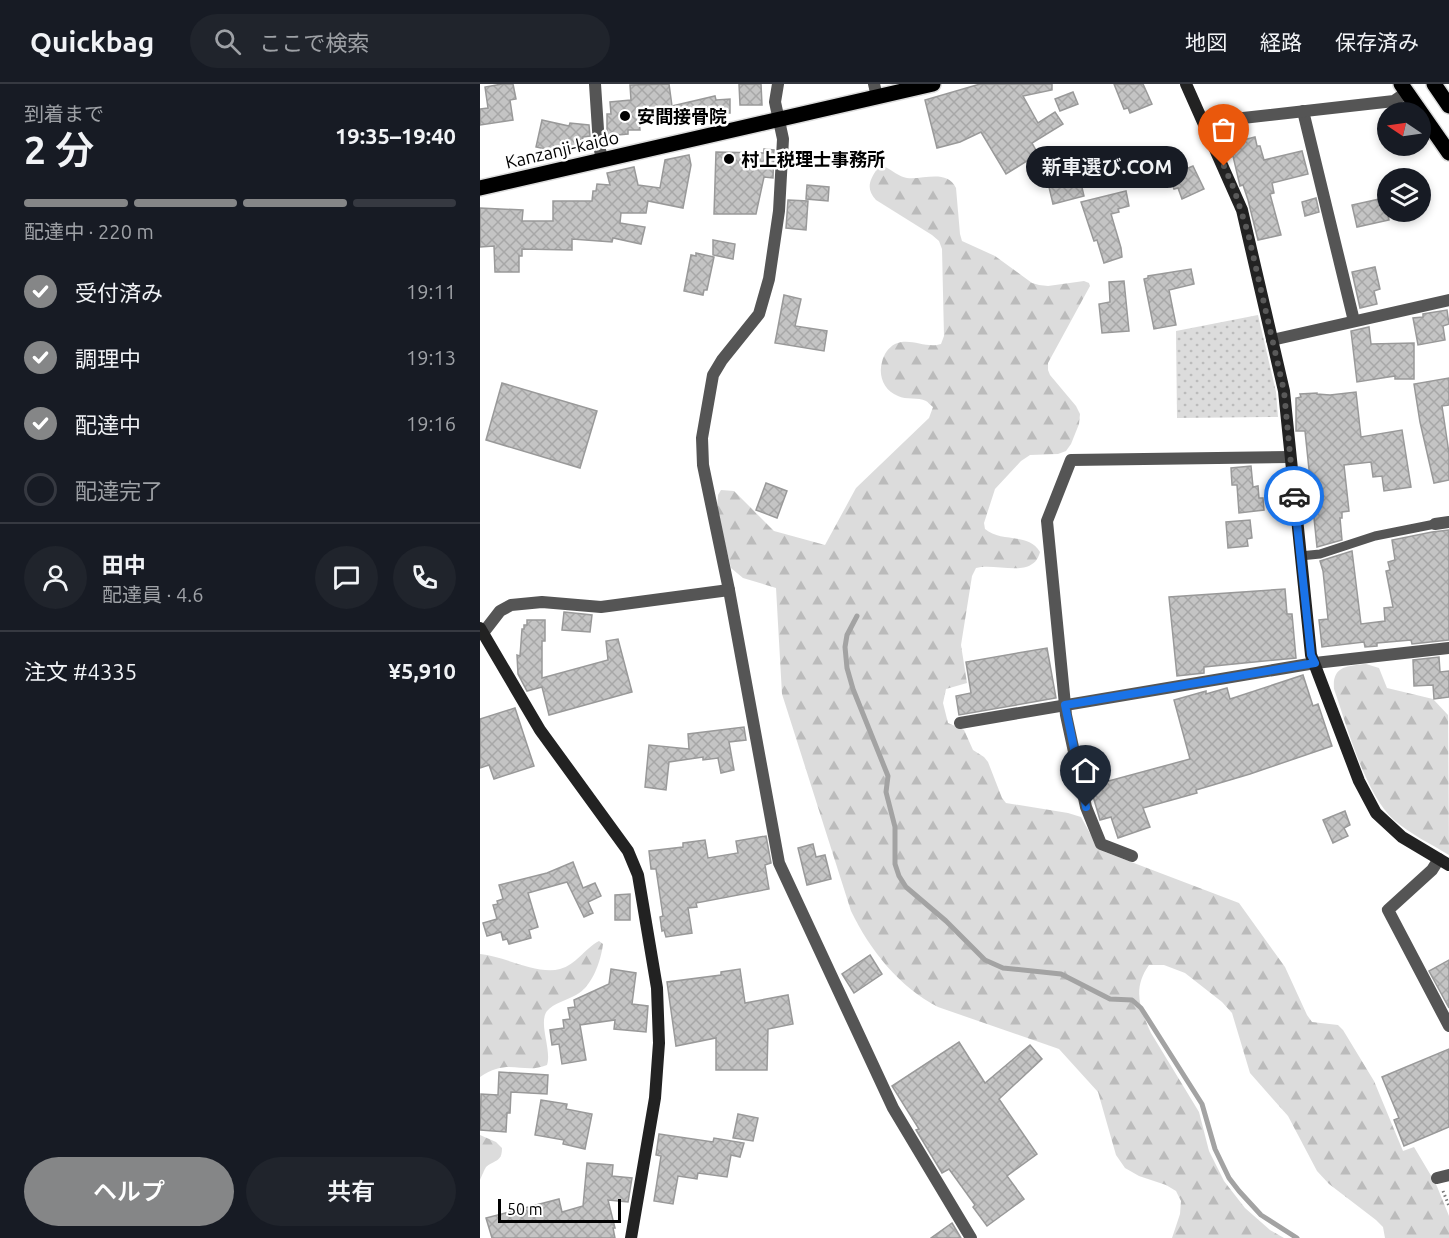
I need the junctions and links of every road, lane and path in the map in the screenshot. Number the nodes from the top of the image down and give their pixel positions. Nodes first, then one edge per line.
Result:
1 (595, 84) edge
2 (778, 84) edge
3 (933, 84) edge
4 (1186, 84) edge
5 (1434, 84) edge
6 (1404, 88) edge
7 (876, 90) edge
8 (1449, 106) edge
9 (1303, 111) junction
10 (779, 119) junction
11 (1206, 126) junction
12 (1449, 153) edge
13 (602, 160) junction
14 (480, 188) edge
15 (1449, 300) edge
16 (1354, 321) junction
17 (1272, 340) junction
18 (1290, 457) junction
19 (1449, 522) edge
20 (1435, 524) joint
21 (1300, 556) junction
22 (729, 590) junction
23 (481, 631) edge
24 (1449, 648) edge
25 (1315, 663) junction
26 (1065, 705) junction
27 (960, 723) dead end
28 (1132, 856) dead end
29 (1444, 862) edge
30 (1449, 1026) edge
31 (631, 1238) edge
32 (971, 1238) edge

1 - 13 street
2 - 10 street
3 - 7 main road, Kanzanji-kaido
4 - 11 street
5 - 8 main road
6 - 9 street
6 - 12 main road
7 - 10 main road, Kanzanji-kaido
9 - 11 street
9 - 16 street
10 - 13 main road, Kanzanji-kaido
10 - 22 street
11 - 17 street
13 - 14 main road, Kanzanji-kaido
15 - 16 street
16 - 17 street
17 - 18 street
18 - 21 street
18 - 26 street
19 - 20 street
20 - 21 lane
21 - 25 street
22 - 23 street
22 - 32 street
23 - 31 street
24 - 25 street
25 - 26 street
25 - 29 street
26 - 27 street
26 - 28 street
29 - 30 street

